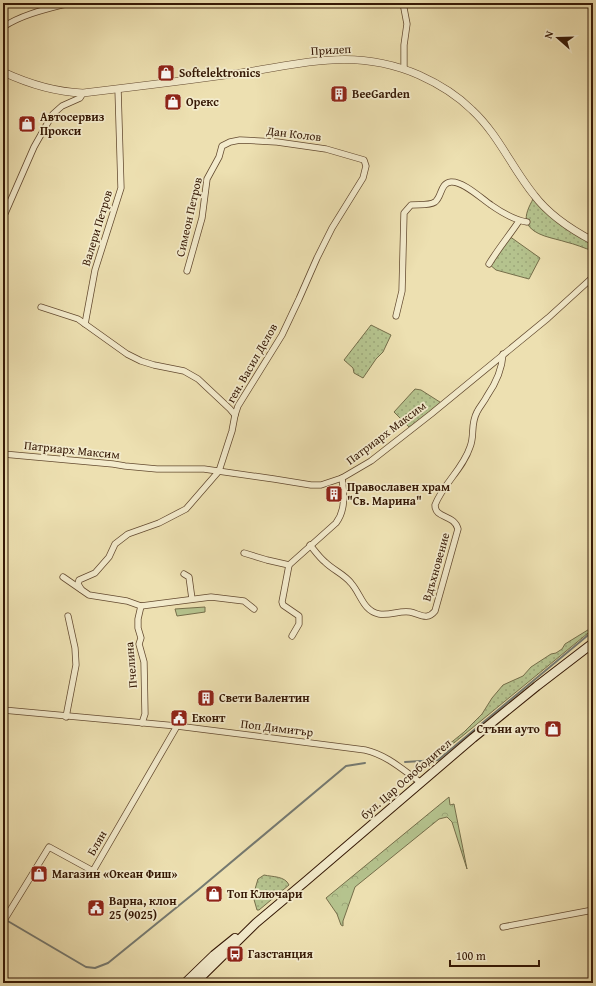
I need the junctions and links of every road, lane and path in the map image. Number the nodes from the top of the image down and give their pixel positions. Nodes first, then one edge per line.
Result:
1 (70, 3) edge
2 (403, 3) edge
3 (581, 3) edge
4 (593, 5) edge
5 (3, 27) edge
6 (404, 68) junction
7 (3, 72) edge
8 (118, 89) junction
9 (83, 92) junction
10 (222, 146) joint
11 (364, 160) joint
12 (3, 218) edge
13 (519, 221) junction
14 (527, 222) dead end
15 (593, 241) edge
16 (489, 264) dead end
17 (187, 271) dead end
18 (593, 277) edge
19 (41, 307) dead end
20 (396, 316) dead end
21 (85, 324) junction
22 (503, 354) junction
23 (235, 415) junction
24 (3, 454) edge
25 (219, 472) junction
26 (342, 478) junction
27 (310, 545) junction
28 (244, 553) dead end
29 (289, 565) junction
30 (184, 574) dead end
31 (63, 577) dead end
32 (81, 589) junction
33 (192, 599) junction
34 (141, 606) junction
35 (254, 609) dead end
36 (68, 616) dead end
37 (292, 636) dead end
38 (593, 644) edge
39 (3, 710) edge
40 (66, 717) junction
41 (142, 723) junction
42 (177, 726) junction
43 (420, 782) junction
44 (593, 910) edge
45 (3, 922) edge
46 (503, 927) dead end
47 (247, 930) junction
48 (185, 983) edge
49 (195, 983) edge

1 - 5 street
2 - 6 street
3 - 4 street
6 - 8 street, Прилеп
6 - 15 street, Прилеп
7 - 9 street, Прилеп
8 - 9 street, Прилеп
8 - 21 street, Валери Петров
9 - 12 street
10 - 11 street, Дан Колов
10 - 17 street, Симеон Петров
11 - 23 street, ген. Васил Делов
13 - 14 street
13 - 16 street
13 - 20 street
18 - 22 street, Патриарх Максим
19 - 21 street
21 - 23 street
22 - 26 street, Патриарх Максим
22 - 27 street, Вдъхновение
23 - 25 street, ген. Васил Делов
24 - 25 street, Патриарх Максим
25 - 26 street, Патриарх Максим
25 - 32 street, ген. Васил Делов
26 - 27 street
27 - 29 street
28 - 29 street
29 - 37 street
30 - 33 street
31 - 32 street
32 - 34 street
33 - 34 street
33 - 35 street
34 - 41 street, Пчелина
36 - 40 street
38 - 43 main road, бул. Цар Освободител
39 - 40 street, Поп Димитър
40 - 41 street, Поп Димитър
41 - 42 street, Поп Димитър
42 - 43 street, Поп Димитър
42 - 45 street, Блян
43 - 47 main road, бул. Цар Освободител
44 - 46 street
47 - 48 main road, бул. Цар Освободител
47 - 49 main road, бул. Цар Освободител

